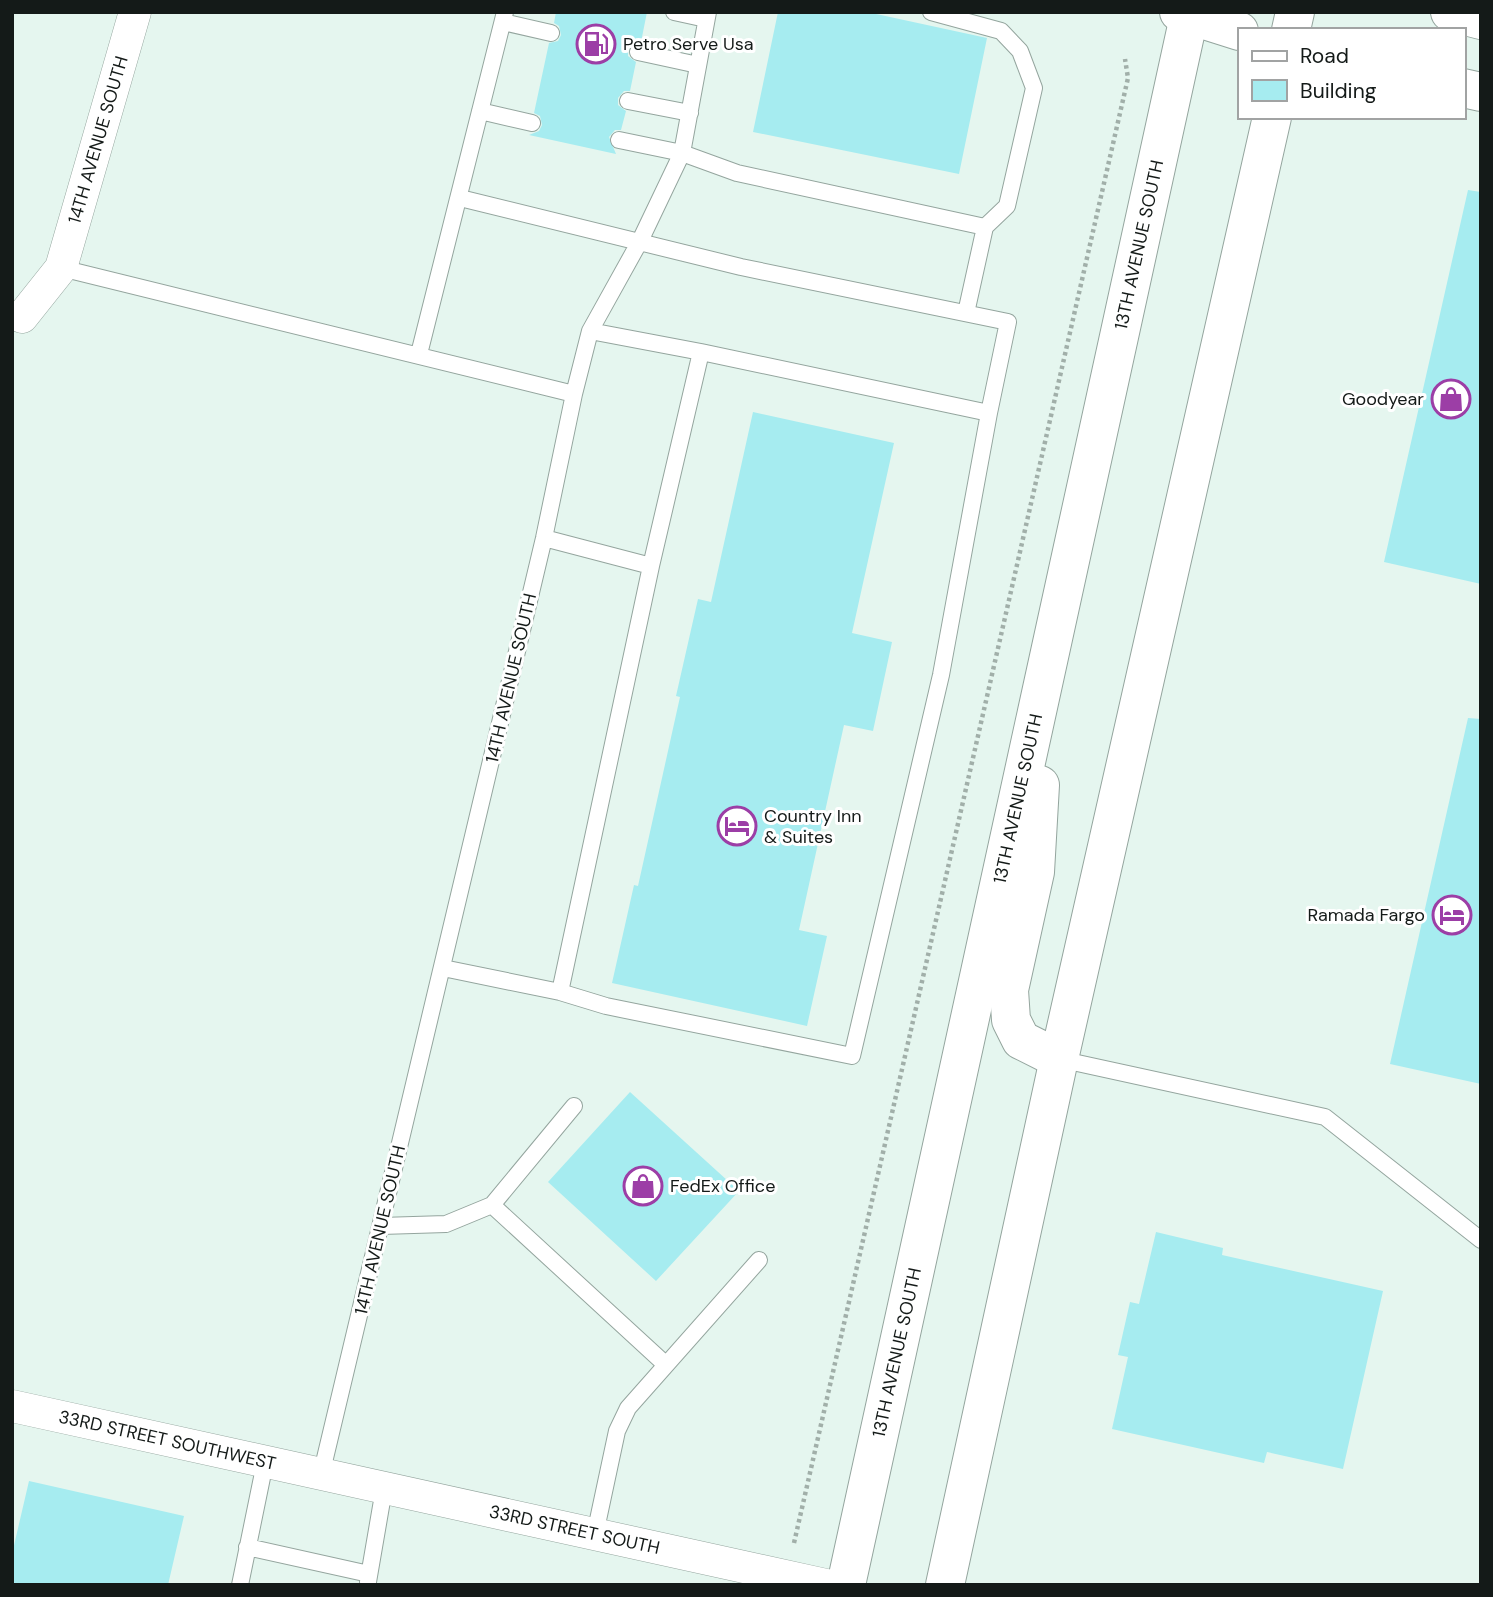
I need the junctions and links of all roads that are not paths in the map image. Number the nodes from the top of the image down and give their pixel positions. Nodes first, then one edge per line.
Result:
1 (135, 12) edge
2 (674, 12) edge
3 (931, 12) edge
4 (1450, 12) edge
5 (1186, 13) edge
6 (707, 16) edge
7 (504, 17) edge
8 (1481, 20) edge
9 (1238, 31) edge
10 (551, 33) dead end
11 (638, 52) dead end
12 (698, 65) junction
13 (628, 101) dead end
14 (481, 111) junction
15 (690, 113) junction
16 (1272, 119) edge
17 (532, 123) dead end
18 (619, 140) dead end
19 (682, 153) junction
20 (460, 198) junction
21 (985, 227) junction
22 (640, 241) junction
23 (61, 268) junction
24 (967, 313) junction
25 (17, 321) edge
26 (590, 331) junction
27 (701, 352) junction
28 (419, 354) junction
29 (574, 394) junction
30 (989, 413) junction
31 (544, 538) junction
32 (651, 566) junction
33 (1046, 671) junction
34 (443, 968) junction
35 (560, 992) junction
36 (1059, 1059) junction
37 (574, 1105) dead end
38 (492, 1205) junction
39 (381, 1226) junction
40 (1481, 1240) edge
41 (759, 1261) dead end
42 (665, 1364) junction
43 (12, 1406) edge
44 (265, 1463) junction
45 (321, 1475) junction
46 (384, 1489) junction
47 (595, 1534) junction
48 (247, 1547) junction
49 (368, 1579) edge
50 (240, 1585) edge
51 (826, 1585) edge
52 (846, 1585) edge
53 (945, 1585) edge

1 - 23 street, 14TH AVENUE SOUTH
2 - 6 lane
3 - 21 lane
4 - 8 main road
5 - 9 main road
5 - 33 main road, 13TH AVENUE SOUTH
6 - 12 lane, 14TH AVENUE SOUTH
7 - 10 lane
7 - 14 lane
11 - 12 lane
12 - 15 lane, 14TH AVENUE SOUTH
13 - 15 lane
14 - 17 lane
14 - 20 lane
15 - 19 lane, 14TH AVENUE SOUTH
16 - 36 main road
18 - 19 lane
19 - 21 lane
19 - 22 lane, 14TH AVENUE SOUTH
20 - 22 lane
20 - 28 lane
21 - 24 lane
22 - 24 lane
22 - 26 lane, 14TH AVENUE SOUTH
23 - 25 street, 14TH AVENUE SOUTH
23 - 28 lane
24 - 30 lane
26 - 27 lane
26 - 29 lane, 14TH AVENUE SOUTH
27 - 30 lane
27 - 32 lane
28 - 29 lane
29 - 31 lane, 14TH AVENUE SOUTH
30 - 35 lane
31 - 32 lane
31 - 34 lane, 14TH AVENUE SOUTH
32 - 35 lane
33 - 36 main road
33 - 52 main road, 13TH AVENUE SOUTH
34 - 35 lane
34 - 39 lane, 14TH AVENUE SOUTH
36 - 40 lane
36 - 53 main road
37 - 38 lane
38 - 39 lane
38 - 42 lane
39 - 45 lane, 14TH AVENUE SOUTH
41 - 42 lane
42 - 47 lane
43 - 44 street, 33RD STREET SOUTHWEST
44 - 45 street, 33RD STREET SOUTHWEST
44 - 48 lane
45 - 46 street, 33RD STREET SOUTH
46 - 47 street, 33RD STREET SOUTH
46 - 49 lane
47 - 51 street, 33RD STREET SOUTH
48 - 49 lane
48 - 50 lane

